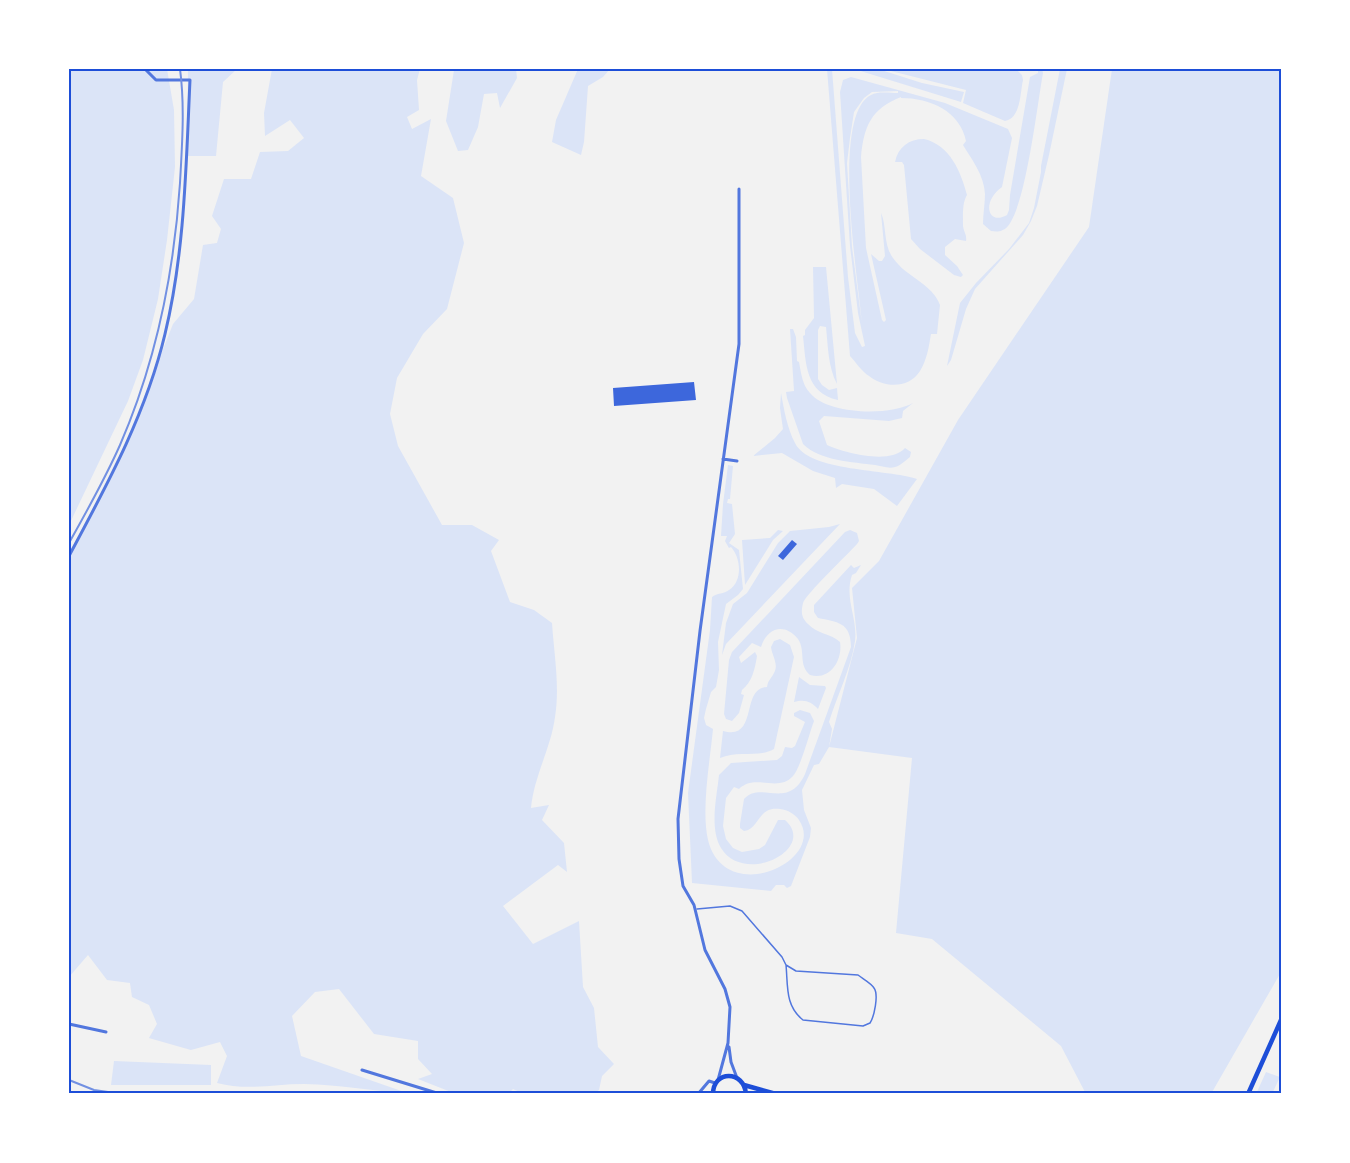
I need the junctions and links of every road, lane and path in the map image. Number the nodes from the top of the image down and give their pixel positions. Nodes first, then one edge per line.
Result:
1 (145, 69) edge
2 (739, 189) dead end
3 (723, 459) junction
4 (737, 461) dead end
5 (69, 556) edge
6 (696, 909) junction
7 (786, 965) junction
8 (1281, 1020) edge
9 (69, 1024) edge
10 (106, 1032) dead end
11 (728, 1042) junction
12 (362, 1070) dead end
13 (737, 1078) junction
14 (717, 1082) junction
15 (744, 1084) junction
16 (712, 1093) edge
17 (440, 1094) edge
18 (698, 1094) edge
19 (746, 1094) edge
20 (776, 1094) edge
21 (1248, 1094) edge

1 - 5 street
2 - 3 street
3 - 4 street
3 - 6 street
6 - 7 lane
6 - 11 street
7 - 7 lane
8 - 21 main road
9 - 10 street
11 - 13 street
11 - 14 street
12 - 17 street
13 - 14 main road
13 - 15 main road
14 - 16 main road
14 - 18 street
15 - 19 main road
15 - 20 main road

